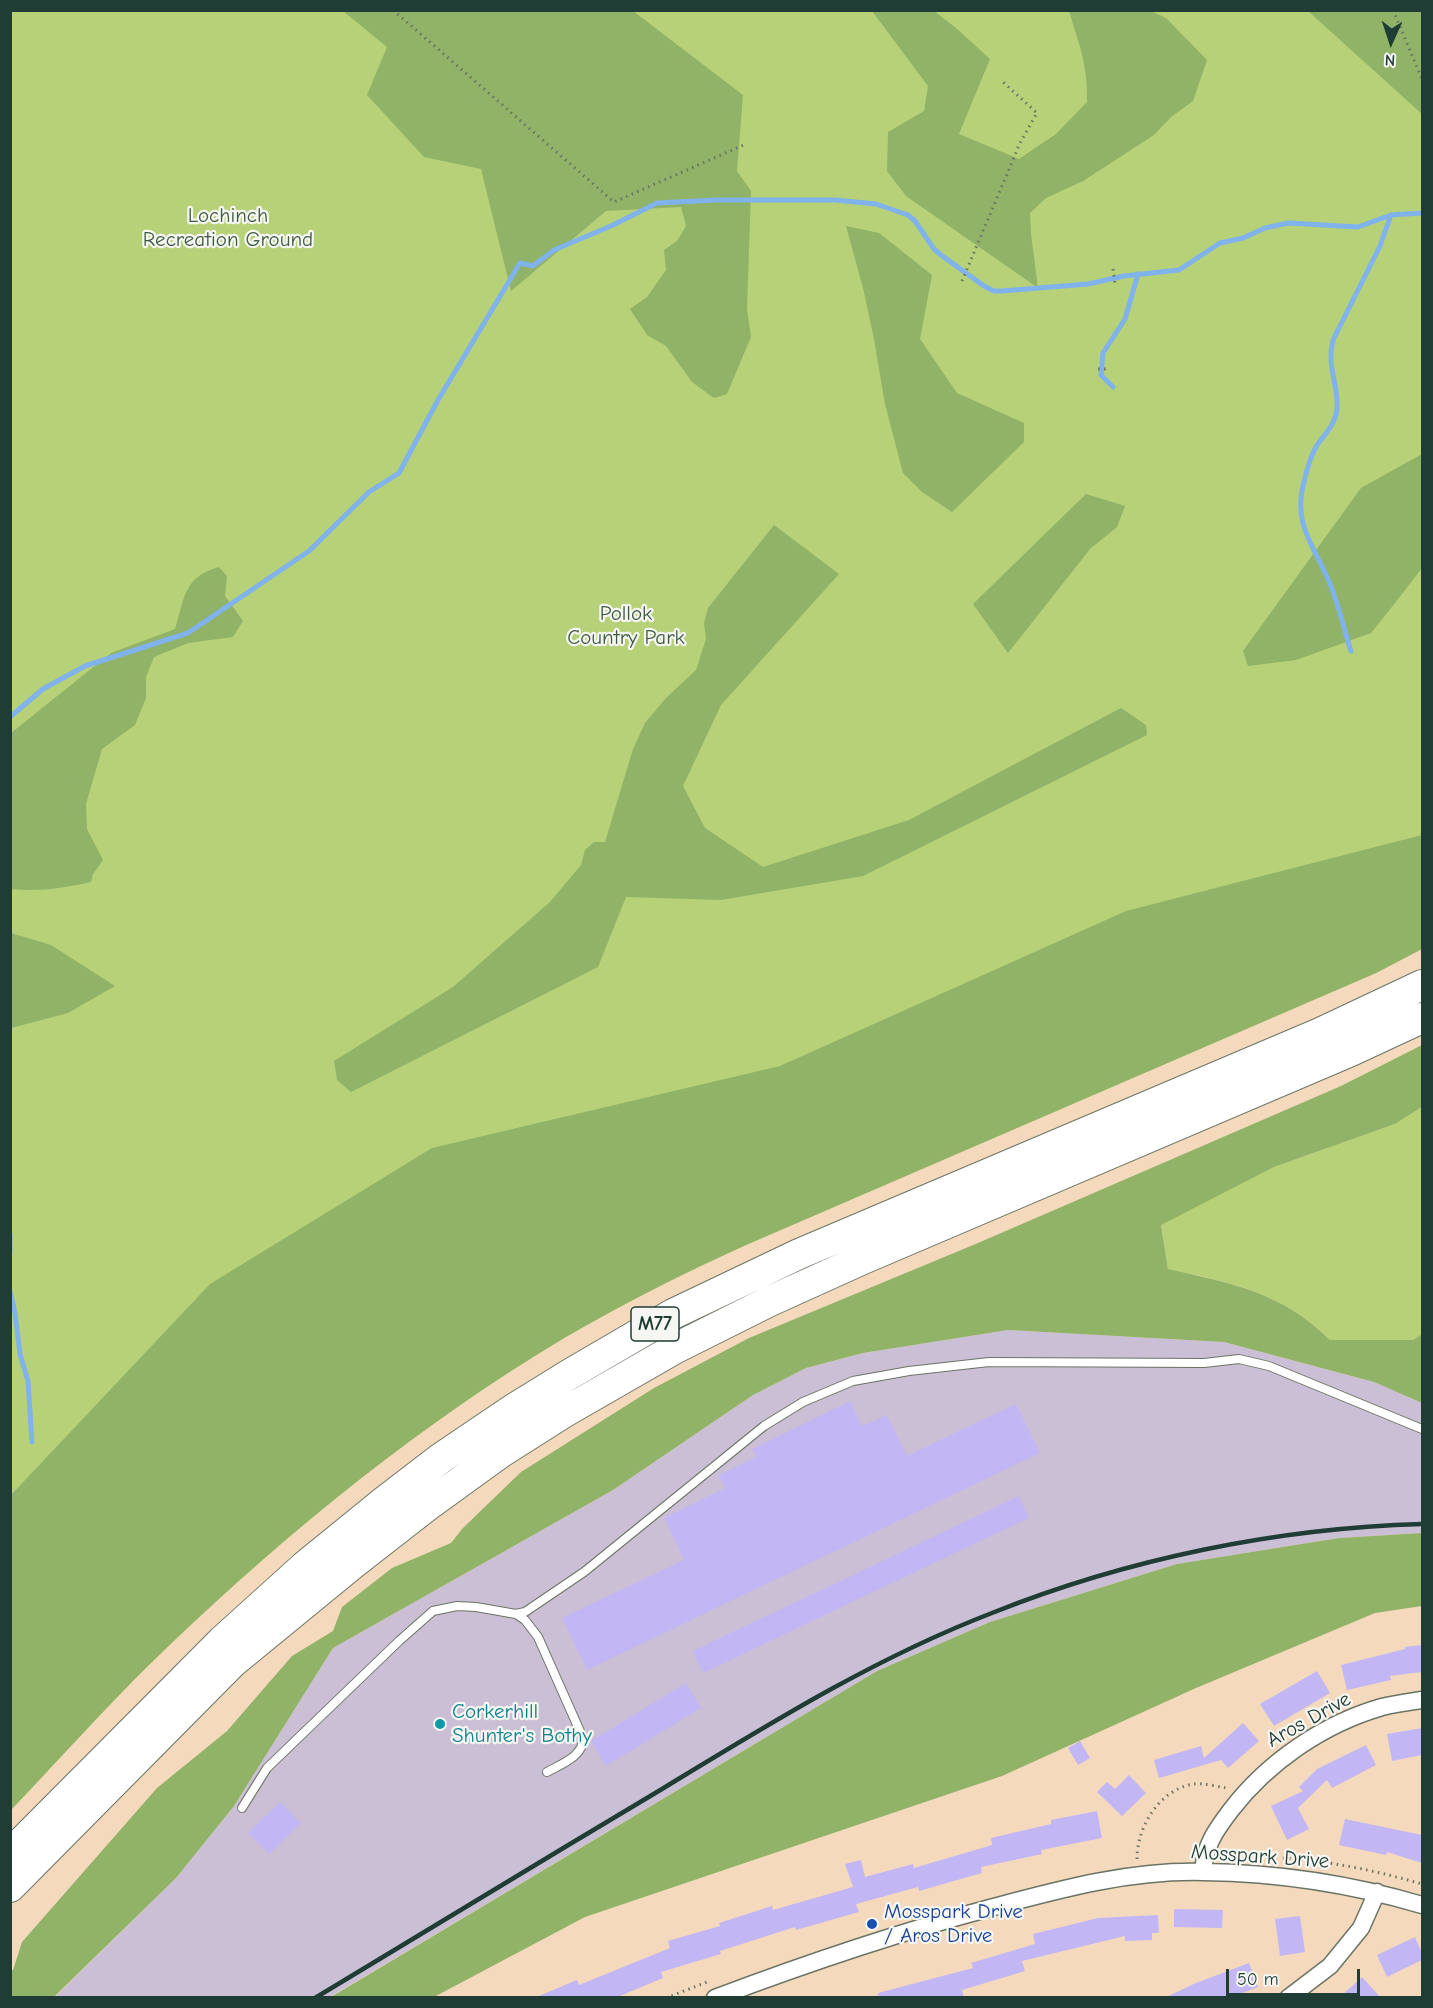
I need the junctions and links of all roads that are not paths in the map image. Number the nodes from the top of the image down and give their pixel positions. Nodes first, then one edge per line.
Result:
1 (1422, 985) edge
2 (1422, 1018) edge
3 (1422, 1429) edge
4 (516, 1614) junction
5 (1422, 1700) edge
6 (547, 1772) dead end
7 (242, 1808) dead end
8 (10, 1854) edge
9 (1203, 1872) junction
10 (10, 1887) edge
11 (1377, 1892) junction
12 (1422, 1905) edge
13 (715, 1998) edge
14 (1288, 1998) edge

1 - 8 highway, M77
2 - 10 highway, M77
3 - 4 lane
4 - 6 lane
4 - 7 lane
5 - 9 street, Aros Drive
9 - 11 street, Mosspark Drive
9 - 13 street, Mosspark Drive
11 - 12 street, Mosspark Drive
11 - 14 street

